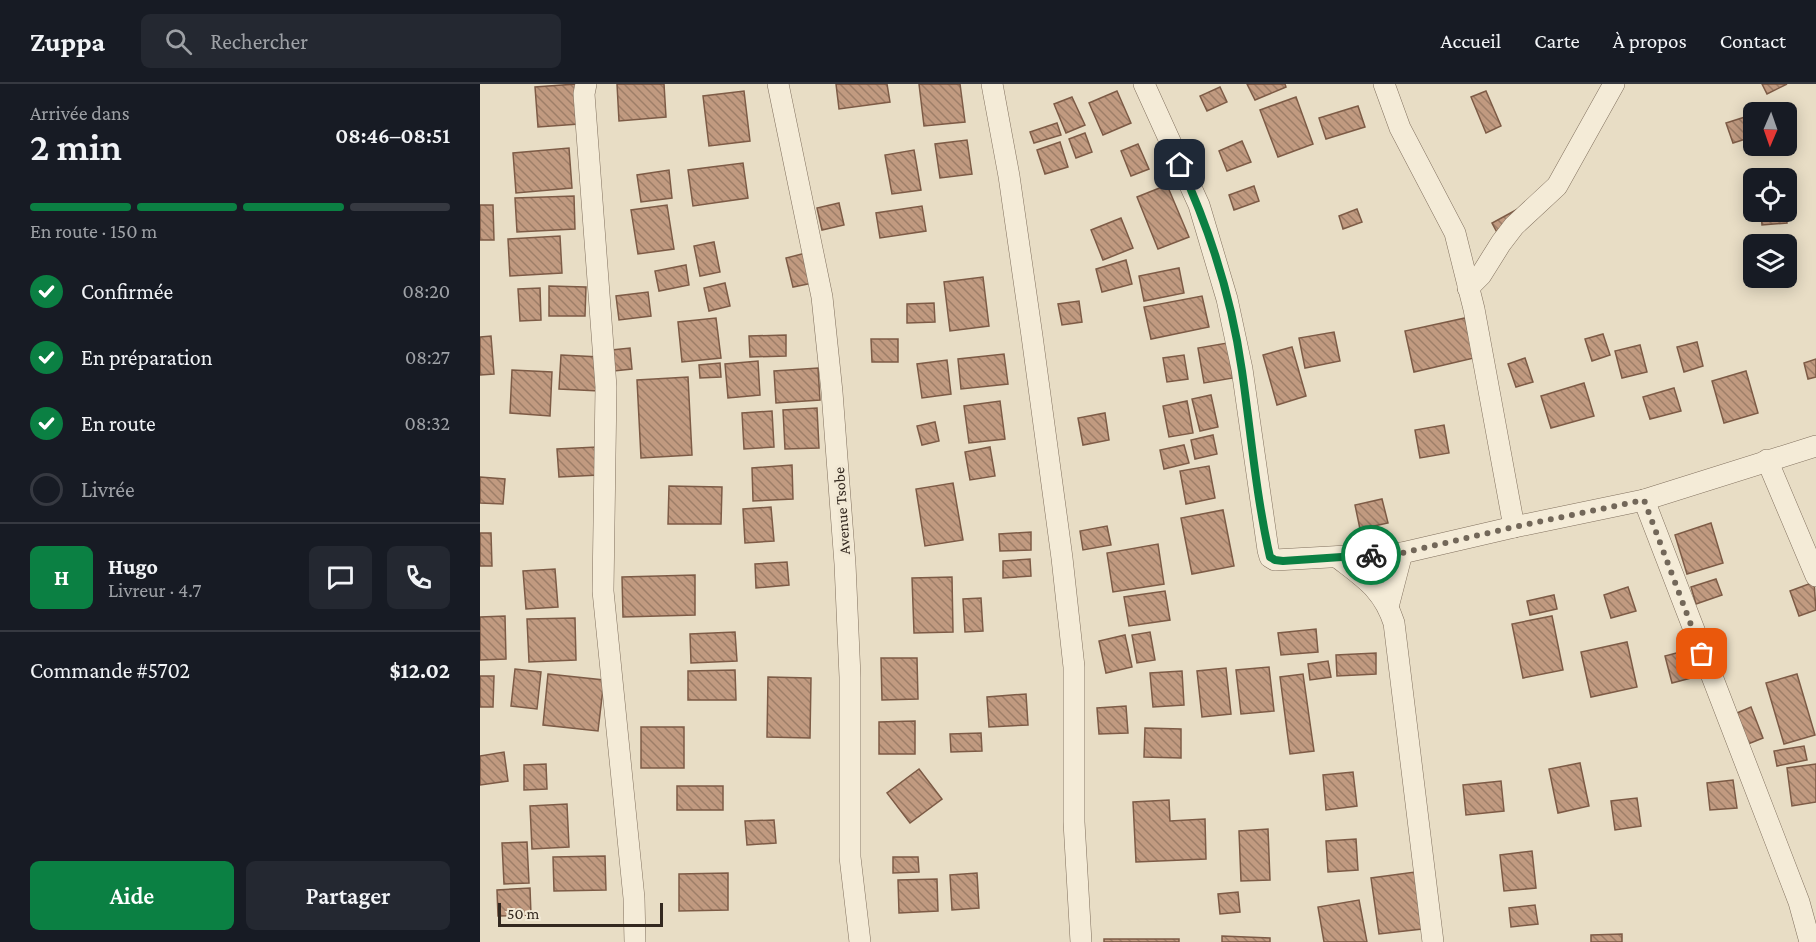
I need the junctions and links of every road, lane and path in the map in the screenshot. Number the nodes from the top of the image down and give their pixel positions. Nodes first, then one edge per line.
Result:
1 (586, 84) edge
2 (778, 84) edge
3 (992, 84) edge
4 (1144, 84) edge
5 (1384, 84) edge
6 (1614, 84) edge
7 (1468, 288) junction
8 (1816, 446) edge
9 (1767, 460) junction
10 (1644, 500) junction
11 (1514, 527) junction
12 (1402, 553) junction
13 (1337, 557) junction
14 (1816, 576) edge
15 (1388, 607) junction
16 (635, 942) edge
17 (860, 942) edge
18 (1081, 942) edge
19 (1433, 942) edge
20 (1810, 942) edge

1 - 16 street
2 - 17 street, Avenue Tsobe
3 - 18 street
4 - 13 street
5 - 7 street
6 - 7 street
7 - 11 street
8 - 9 street
9 - 10 street
9 - 14 street
10 - 11 street
10 - 20 street
11 - 12 street
12 - 13 street
12 - 15 street
13 - 15 street
15 - 19 street

